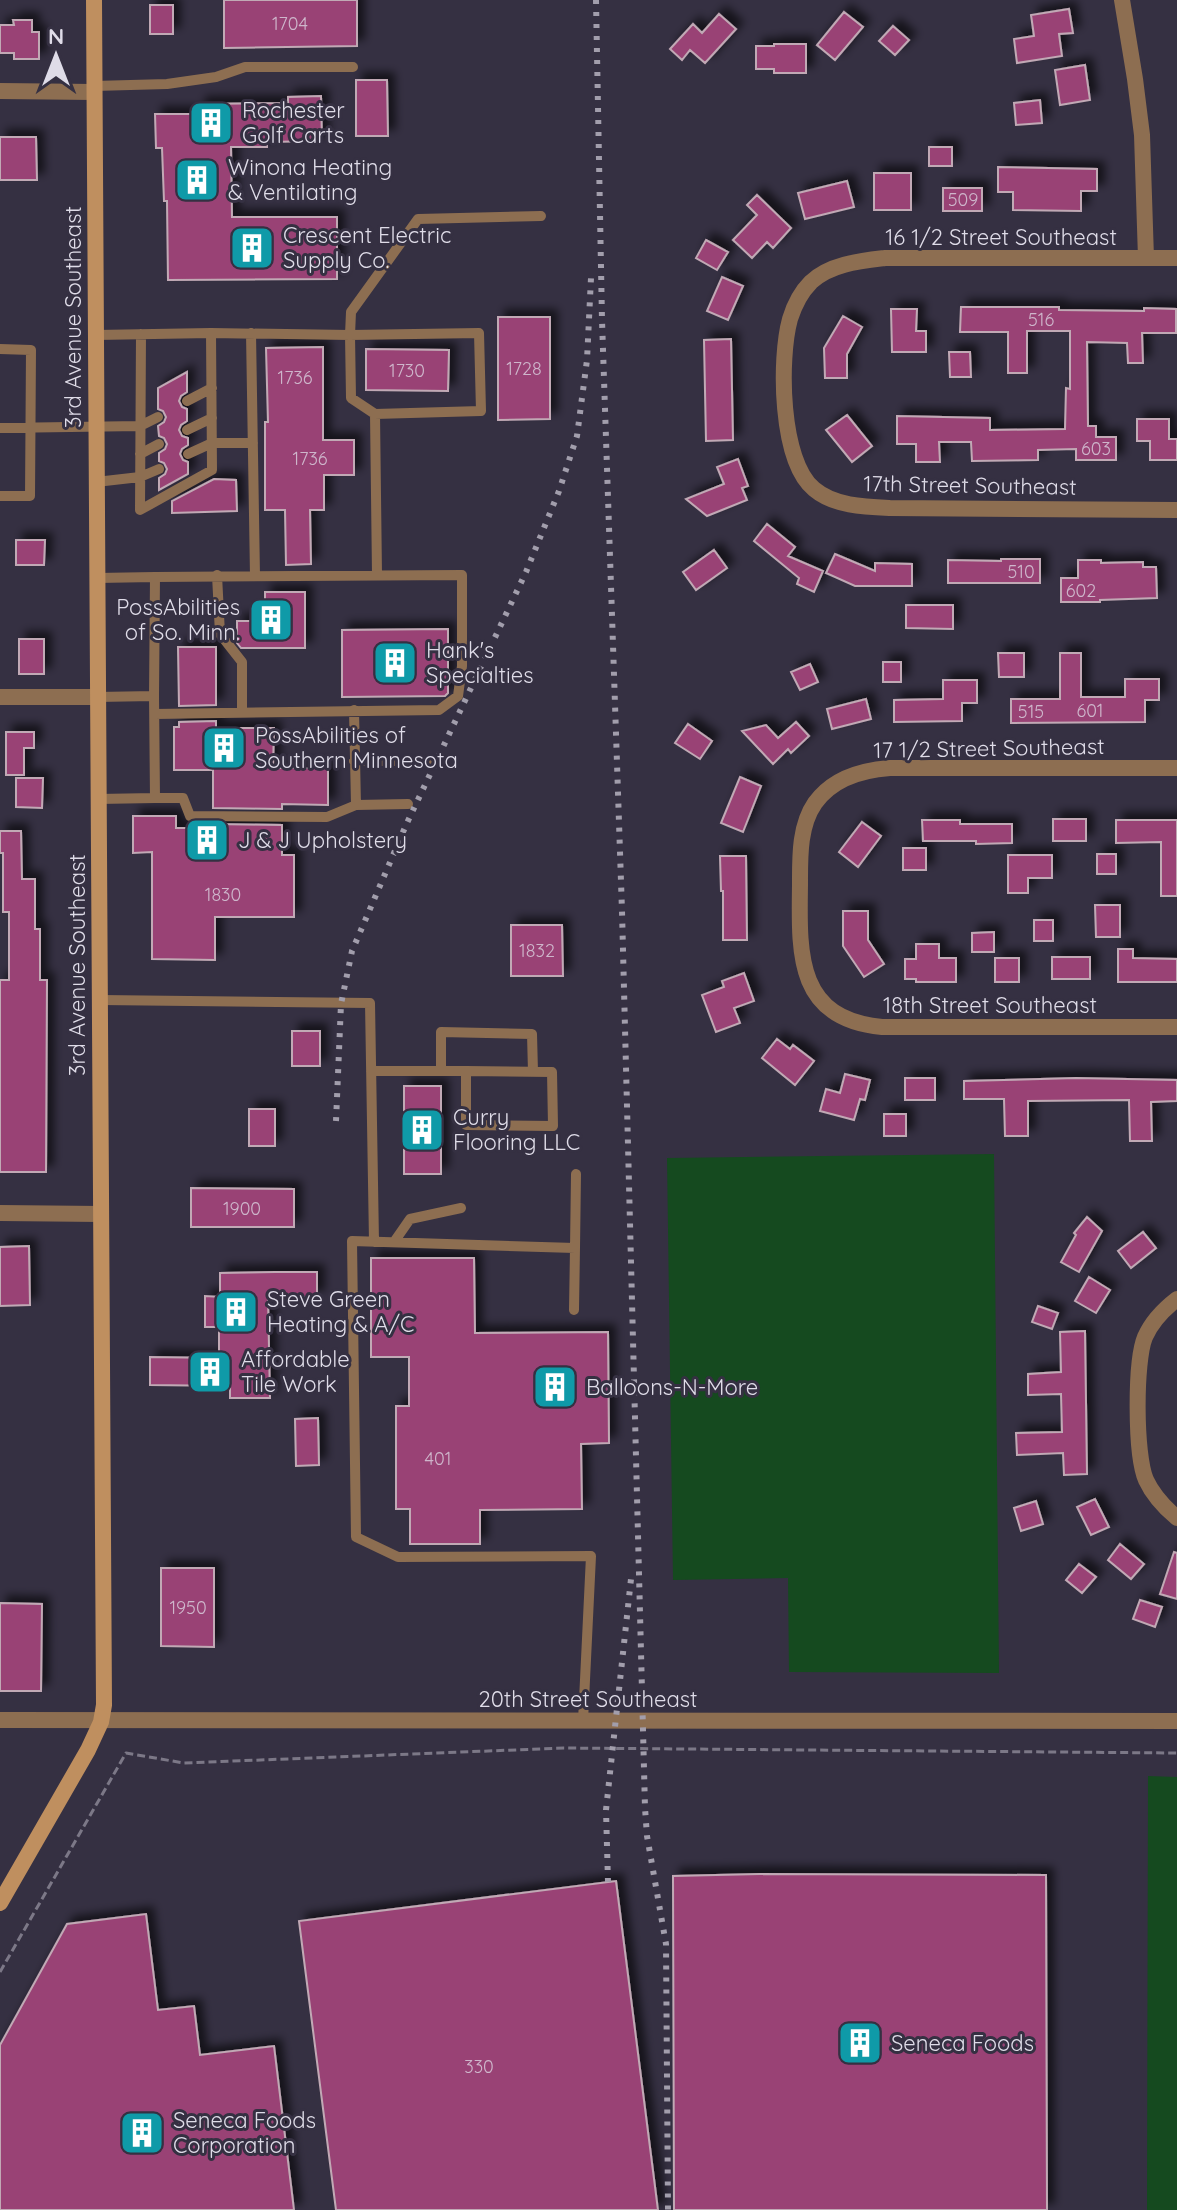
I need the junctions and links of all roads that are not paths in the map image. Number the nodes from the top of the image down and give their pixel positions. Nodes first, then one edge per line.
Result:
1 (94, 0) edge
2 (1122, 0) edge
3 (353, 67) dead end
4 (94, 89) junction
5 (0, 91) edge
6 (541, 216) dead end
7 (1146, 258) junction
8 (1177, 258) edge
9 (211, 333) junction
10 (251, 333) junction
11 (141, 334) junction
12 (96, 335) junction
13 (350, 335) junction
14 (0, 349) edge
15 (212, 388) junction
16 (785, 400) joint
17 (187, 401) dead end
18 (375, 414) junction
19 (158, 417) dead end
20 (212, 418) junction
21 (140, 426) junction
22 (0, 428) edge
23 (31, 428) junction
24 (96, 428) junction
25 (187, 430) dead end
26 (212, 443) junction
27 (253, 443) junction
28 (159, 444) dead end
29 (140, 454) junction
30 (188, 454) dead end
31 (159, 469) dead end
32 (140, 477) junction
33 (96, 482) junction
34 (0, 496) edge
35 (1177, 510) edge
36 (217, 575) junction
37 (377, 575) junction
38 (255, 576) junction
39 (155, 577) junction
40 (97, 578) junction
41 (154, 696) junction
42 (0, 697) edge
43 (97, 697) junction
44 (354, 710) junction
45 (242, 712) junction
46 (155, 714) junction
47 (354, 761) junction
48 (427, 761) dead end
49 (1177, 768) edge
50 (155, 798) junction
51 (98, 799) junction
52 (408, 804) dead end
53 (356, 805) junction
54 (800, 899) joint
55 (100, 1000) junction
56 (1177, 1027) edge
57 (371, 1071) junction
58 (441, 1071) junction
59 (466, 1071) junction
60 (533, 1072) junction
61 (576, 1174) dead end
62 (461, 1208) dead end
63 (0, 1213) edge
64 (101, 1214) junction
65 (374, 1242) junction
66 (394, 1242) junction
67 (575, 1248) junction
68 (1177, 1299) edge
69 (574, 1310) dead end
70 (1177, 1518) edge
71 (0, 1720) edge
72 (583, 1721) junction
73 (1177, 1721) edge
74 (101, 1722) junction
75 (0, 1903) edge

1 - 4 main road, 3rd Avenue Southeast
2 - 7 street
3 - 4 lane
4 - 5 street
4 - 12 main road, 3rd Avenue Southeast
6 - 13 lane
7 - 8 street, 16 1/2 Street Southeast
7 - 16 street, 16 1/2 Street Southeast
9 - 10 lane
9 - 11 lane
9 - 15 lane
10 - 13 lane
10 - 27 lane
11 - 12 lane
11 - 21 lane
12 - 24 main road, 3rd Avenue Southeast
13 - 18 lane
13 - 18 lane
14 - 23 lane
15 - 17 lane
15 - 20 lane
16 - 35 street, 17th Street Southeast
18 - 37 lane
19 - 21 lane
20 - 25 lane
20 - 26 lane
21 - 24 lane
21 - 29 lane
22 - 23 lane
23 - 24 lane
23 - 34 lane
24 - 33 main road, 3rd Avenue Southeast
26 - 27 lane
26 - 30 lane
26 - 32 lane
27 - 38 lane
28 - 29 lane
29 - 32 lane
31 - 32 lane
32 - 33 lane
33 - 40 main road, 3rd Avenue Southeast
36 - 38 lane
36 - 39 lane
36 - 45 lane
37 - 38 lane
37 - 44 lane
39 - 40 lane
39 - 41 lane
40 - 43 main road, 3rd Avenue Southeast
41 - 43 lane
41 - 46 lane
42 - 43 street
43 - 51 main road, 3rd Avenue Southeast
44 - 45 lane
44 - 47 lane
45 - 46 lane
46 - 50 lane
47 - 48 lane
47 - 53 lane
49 - 54 street, 17 1/2 Street Southeast
50 - 51 lane
50 - 53 lane
51 - 55 main road, 3rd Avenue Southeast
52 - 53 lane
54 - 56 street, 18th Street Southeast
55 - 57 lane
55 - 64 main road, 3rd Avenue Southeast
57 - 58 lane
57 - 65 lane
58 - 59 lane
58 - 60 lane
59 - 60 lane
59 - 60 lane
61 - 67 lane
62 - 66 lane
63 - 64 street
64 - 74 main road, 3rd Avenue Southeast
65 - 66 lane
65 - 72 lane
66 - 67 lane
67 - 69 lane
68 - 70 street
71 - 74 street, 20th Street Southeast
72 - 73 street, 20th Street Southeast
72 - 74 street, 20th Street Southeast
74 - 75 main road, 3rd Avenue Southeast

